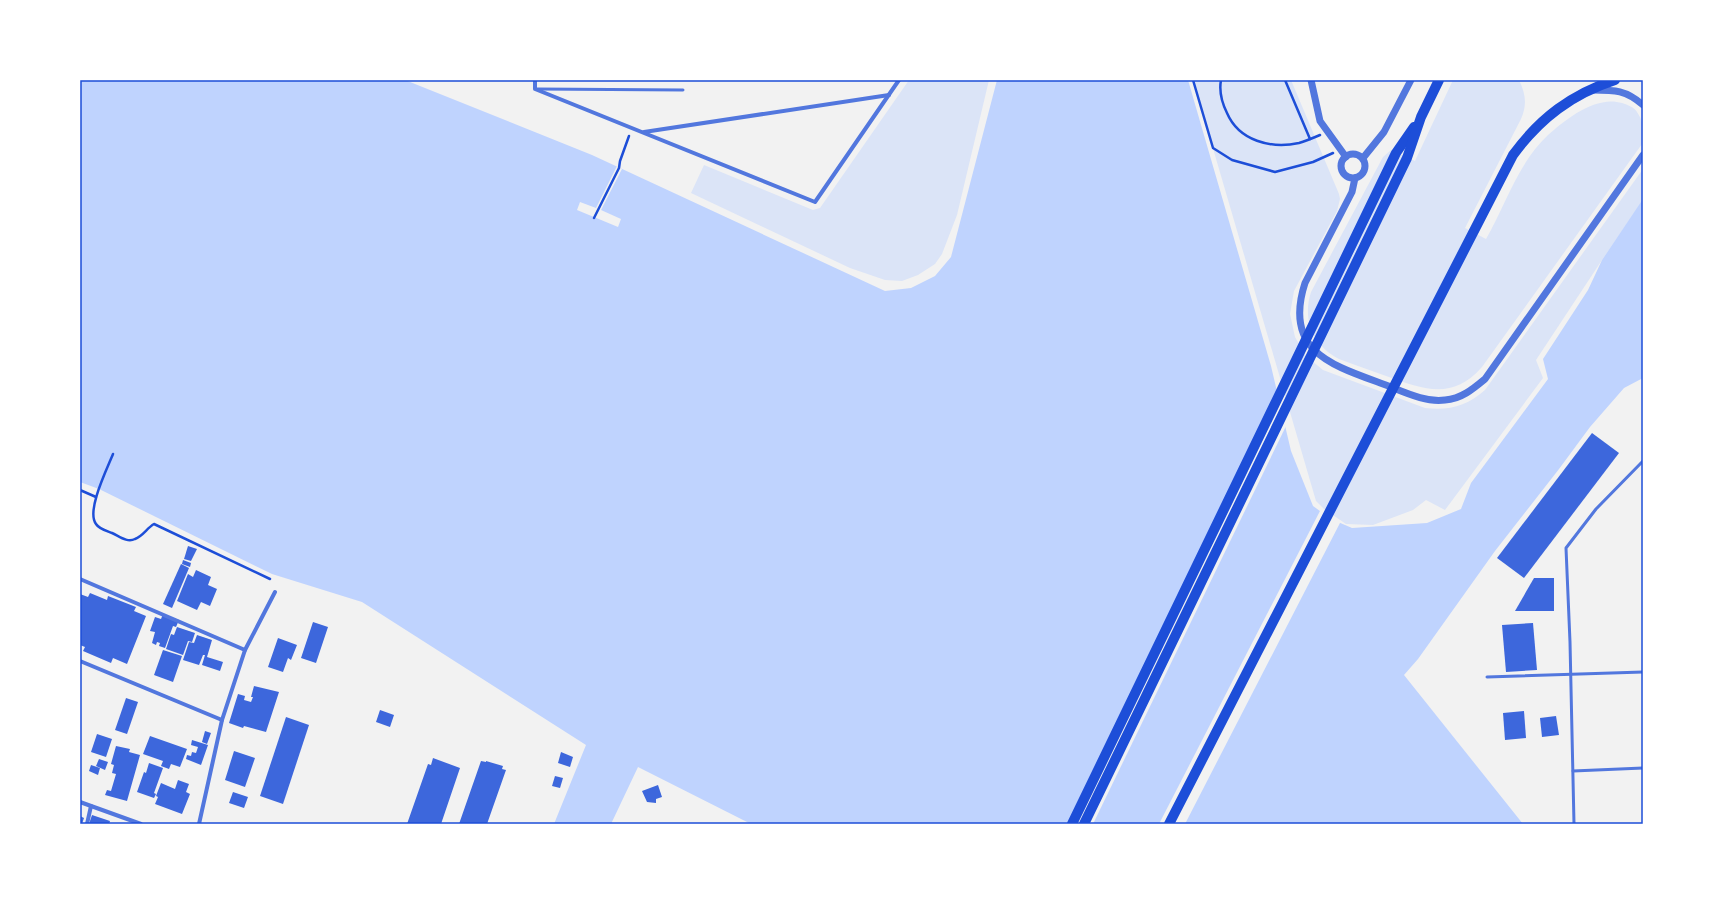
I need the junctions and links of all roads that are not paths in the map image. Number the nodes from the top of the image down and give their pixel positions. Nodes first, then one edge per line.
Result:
1 (535, 80) edge
2 (899, 80) edge
3 (1311, 80) edge
4 (1411, 80) edge
5 (1439, 80) edge
6 (1615, 80) edge
7 (535, 89) junction
8 (683, 90) dead end
9 (1589, 90) junction
10 (889, 95) junction
11 (1643, 105) edge
12 (1421, 117) junction
13 (643, 132) junction
14 (1643, 155) edge
15 (1346, 157) junction
16 (1362, 158) junction
17 (1355, 178) junction
18 (1643, 462) edge
19 (80, 579) edge
20 (275, 592) dead end
21 (245, 650) junction
22 (80, 661) edge
23 (1643, 672) edge
24 (1570, 674) junction
25 (1487, 677) dead end
26 (222, 720) junction
27 (1643, 768) edge
28 (1573, 771) junction
29 (80, 802) edge
30 (91, 806) junction
31 (86, 824) edge
32 (141, 824) edge
33 (199, 824) edge
34 (1072, 824) edge
35 (1084, 824) edge
36 (1170, 824) edge
37 (1574, 824) edge

1 - 7 street
2 - 10 street
3 - 15 street
4 - 16 street
5 - 12 main road
6 - 9 main road
7 - 8 lane
7 - 13 street
9 - 11 street
9 - 36 main road
10 - 13 street
10 - 13 street
12 - 34 main road
12 - 35 main road
14 - 17 street
15 - 16 street
15 - 17 street
16 - 17 street
18 - 24 lane
19 - 21 street
20 - 21 street
21 - 26 street
22 - 26 street
23 - 24 lane
24 - 25 lane
24 - 28 lane
26 - 33 street
27 - 28 lane
28 - 37 lane
29 - 30 street
30 - 31 street
30 - 32 street

